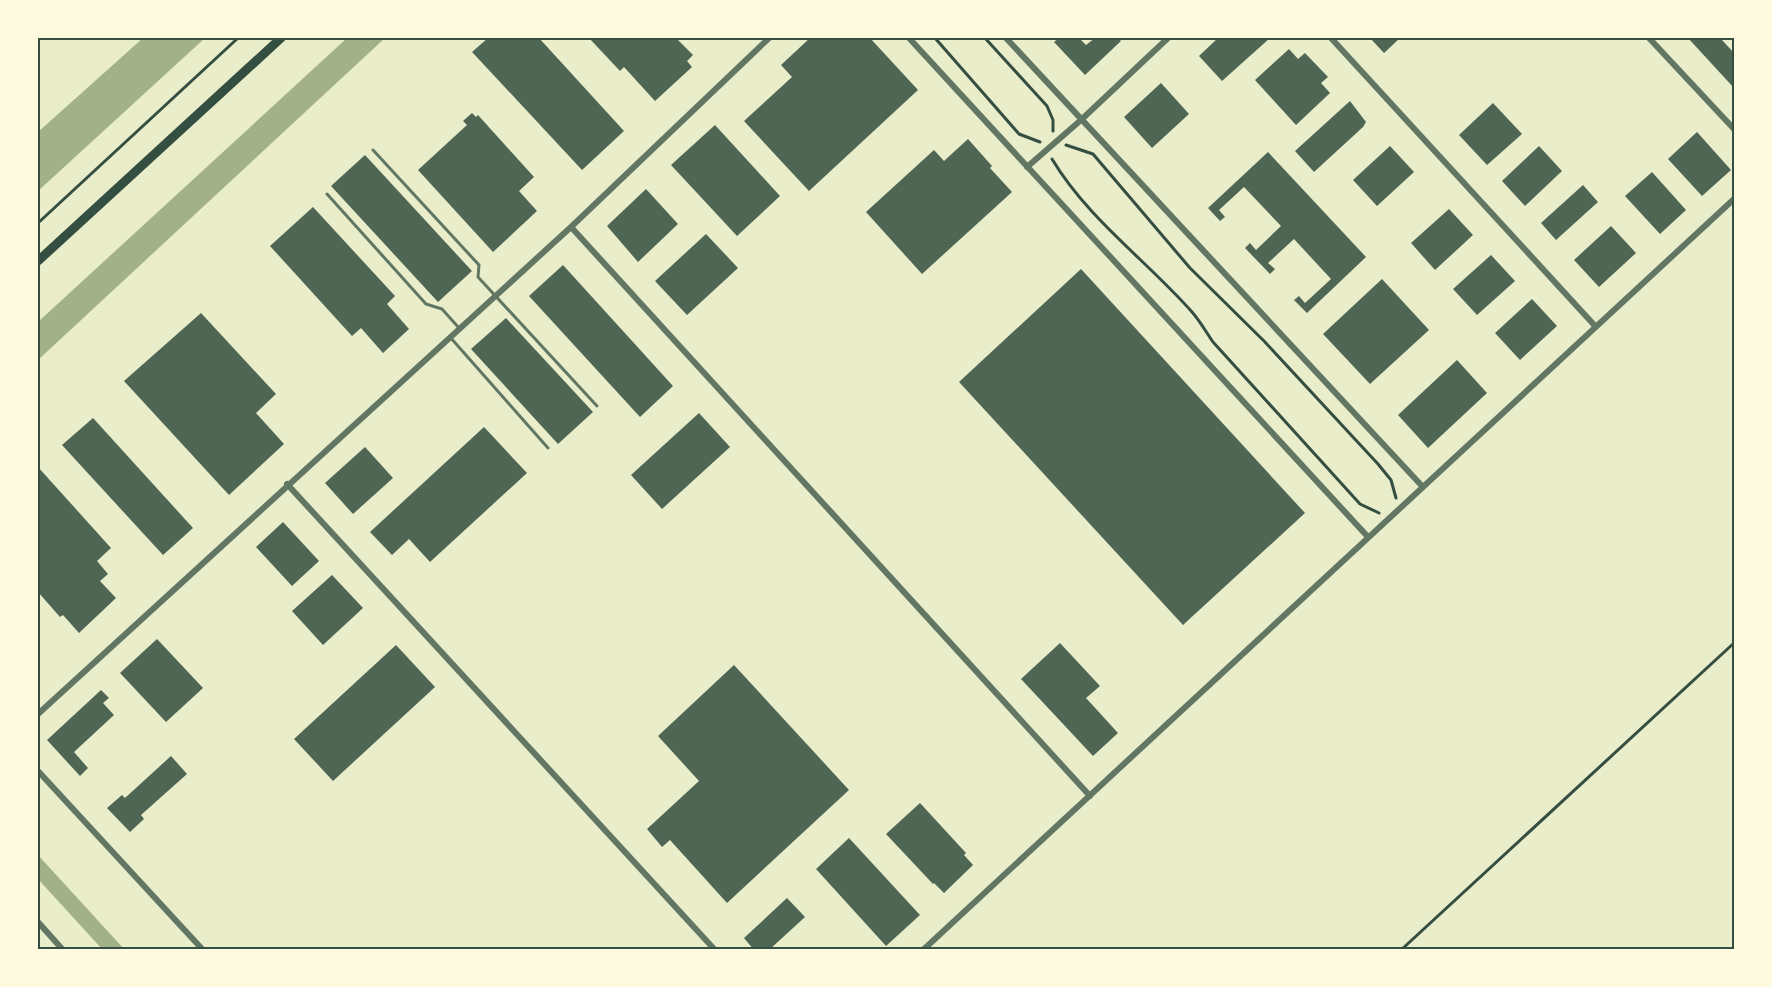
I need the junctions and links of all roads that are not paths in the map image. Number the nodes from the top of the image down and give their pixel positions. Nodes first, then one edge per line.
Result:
1 (281, 38) edge
2 (769, 38) edge
3 (909, 38) edge
4 (1006, 38) edge
5 (1168, 38) edge
6 (1331, 38) edge
7 (1649, 38) edge
8 (1081, 120) junction
9 (1734, 129) edge
10 (373, 150) dead end
11 (1027, 167) junction
12 (327, 194) dead end
13 (1734, 199) edge
14 (571, 227) junction
15 (38, 261) edge
16 (495, 296) junction
17 (1596, 327) junction
18 (459, 328) junction
19 (450, 337) junction
20 (597, 406) dead end
21 (548, 448) dead end
22 (288, 484) junction
23 (1422, 486) junction
24 (1368, 537) junction
25 (38, 714) edge
26 (38, 771) edge
27 (1090, 796) junction
28 (38, 922) edge
29 (63, 950) edge
30 (203, 950) edge
31 (715, 950) edge
32 (923, 950) edge

1 - 15 main road
2 - 14 street
3 - 11 street
4 - 8 street
5 - 8 street
6 - 17 street
7 - 9 street
8 - 11 street
8 - 23 street
10 - 16 lane
11 - 24 street
12 - 18 lane
13 - 17 street
14 - 16 street
14 - 27 street
16 - 18 street
16 - 20 lane
17 - 23 street
18 - 19 street
19 - 21 lane
19 - 22 street
22 - 25 street
22 - 31 street
23 - 24 street
24 - 27 street
26 - 30 street
27 - 32 street
28 - 29 street

